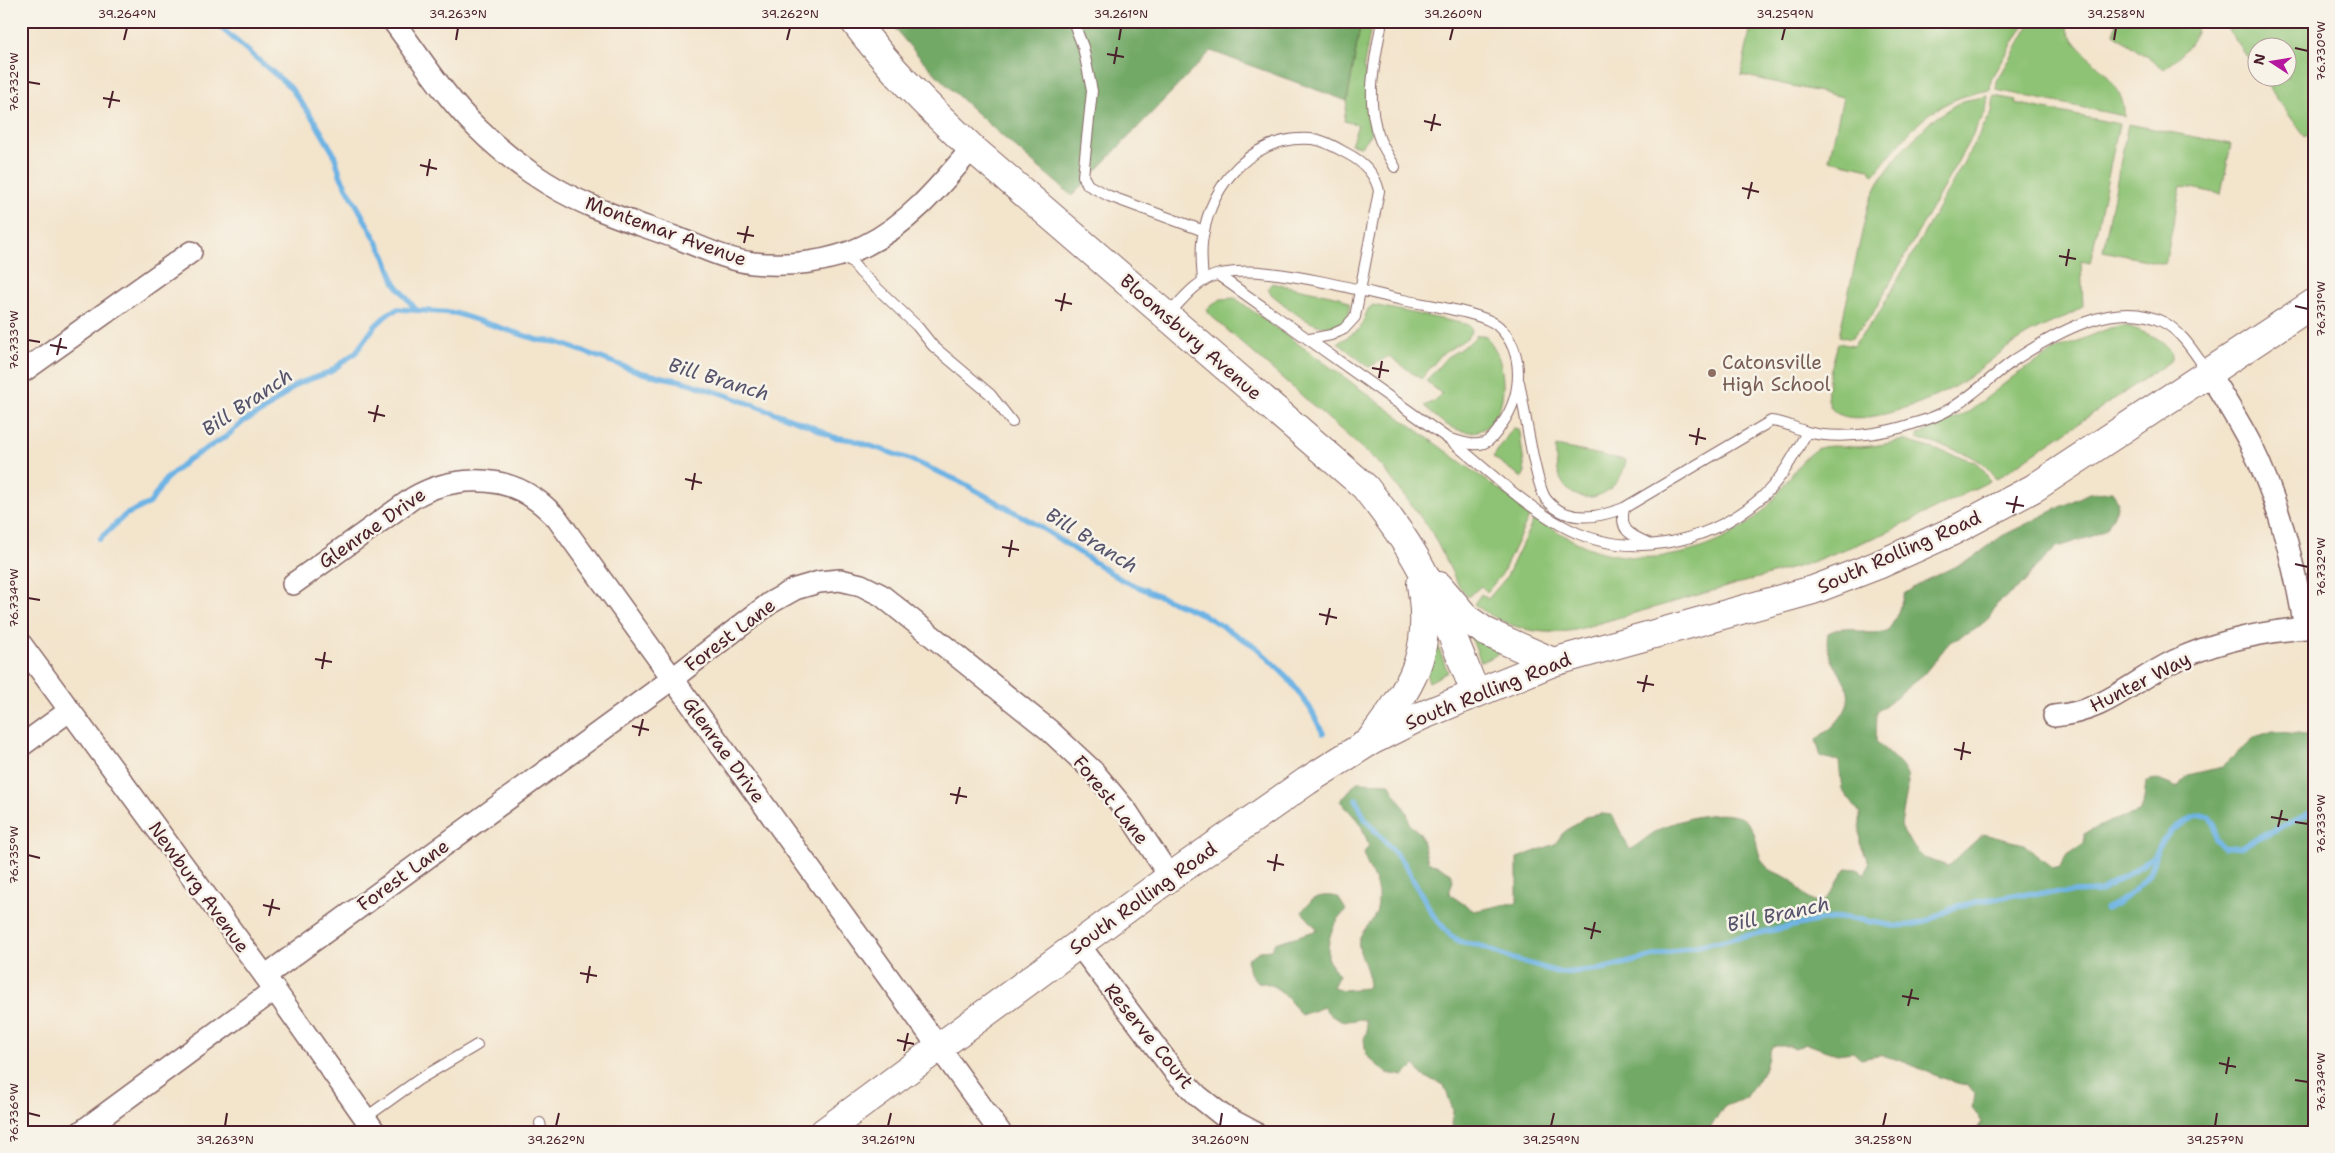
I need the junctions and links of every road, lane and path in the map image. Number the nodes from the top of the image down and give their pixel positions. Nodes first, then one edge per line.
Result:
1 (393, 21) edge
2 (854, 21) edge
3 (1073, 21) edge
4 (1382, 21) edge
5 (972, 148) junction
6 (1395, 167) dead end
7 (1204, 231) junction
8 (191, 252) dead end
9 (844, 253) junction
10 (1218, 275) junction
11 (1204, 281) junction
12 (1362, 291) junction
13 (2314, 303) edge
14 (1167, 317) junction
15 (1310, 339) junction
16 (21, 373) edge
17 (2209, 373) junction
18 (1519, 382) junction
19 (1012, 422) dead end
20 (1807, 432) junction
21 (1447, 438) junction
22 (1624, 508) junction
23 (1652, 545) junction
24 (1417, 560) junction
25 (293, 584) dead end
26 (2309, 627) edge
27 (21, 644) edge
28 (1553, 662) junction
29 (672, 679) junction
30 (1475, 692) junction
31 (70, 711) junction
32 (2054, 716) dead end
33 (1368, 742) junction
34 (21, 746) edge
35 (1170, 877) junction
36 (1079, 946) junction
37 (269, 983) junction
38 (477, 1045) dead end
39 (940, 1046) junction
40 (370, 1125) edge
41 (82, 1132) edge
42 (824, 1132) edge
43 (1000, 1132) edge
44 (1254, 1132) edge

1 - 9 street, Montemar Avenue
2 - 5 main road, Bloomsbury Avenue
3 - 7 lane
4 - 6 lane
5 - 9 street, Montemar Avenue
5 - 14 main road, Bloomsbury Avenue
7 - 11 lane
7 - 12 lane
8 - 16 street
9 - 19 lane
10 - 11 lane
10 - 12 lane
10 - 15 lane
11 - 14 lane
12 - 15 lane
12 - 18 lane
13 - 17 main road, South Rolling Road
14 - 24 main road, Bloomsbury Avenue
15 - 21 lane
17 - 20 lane
17 - 26 street
17 - 28 main road, South Rolling Road
18 - 21 lane
18 - 22 lane
20 - 22 lane
20 - 23 lane
21 - 23 lane
22 - 23 lane
24 - 28 main road
24 - 30 main road, Bloomsbury Avenue
24 - 33 main road
25 - 29 street, Glenrae Drive
26 - 32 street, Hunter Way
27 - 31 street, Newburg Avenue
28 - 30 main road, South Rolling Road
29 - 35 street, Forest Lane
29 - 37 street, Forest Lane
29 - 39 street, Glenrae Drive
30 - 33 main road, South Rolling Road
31 - 34 street
31 - 37 street, Newburg Avenue
33 - 35 main road, South Rolling Road
35 - 36 main road, South Rolling Road
36 - 39 main road, South Rolling Road
36 - 44 street, Reserve Court
37 - 40 street, Newburg Avenue
37 - 41 street, Forest Lane
38 - 40 lane
39 - 42 main road, South Rolling Road
39 - 43 street, Glenrae Drive

